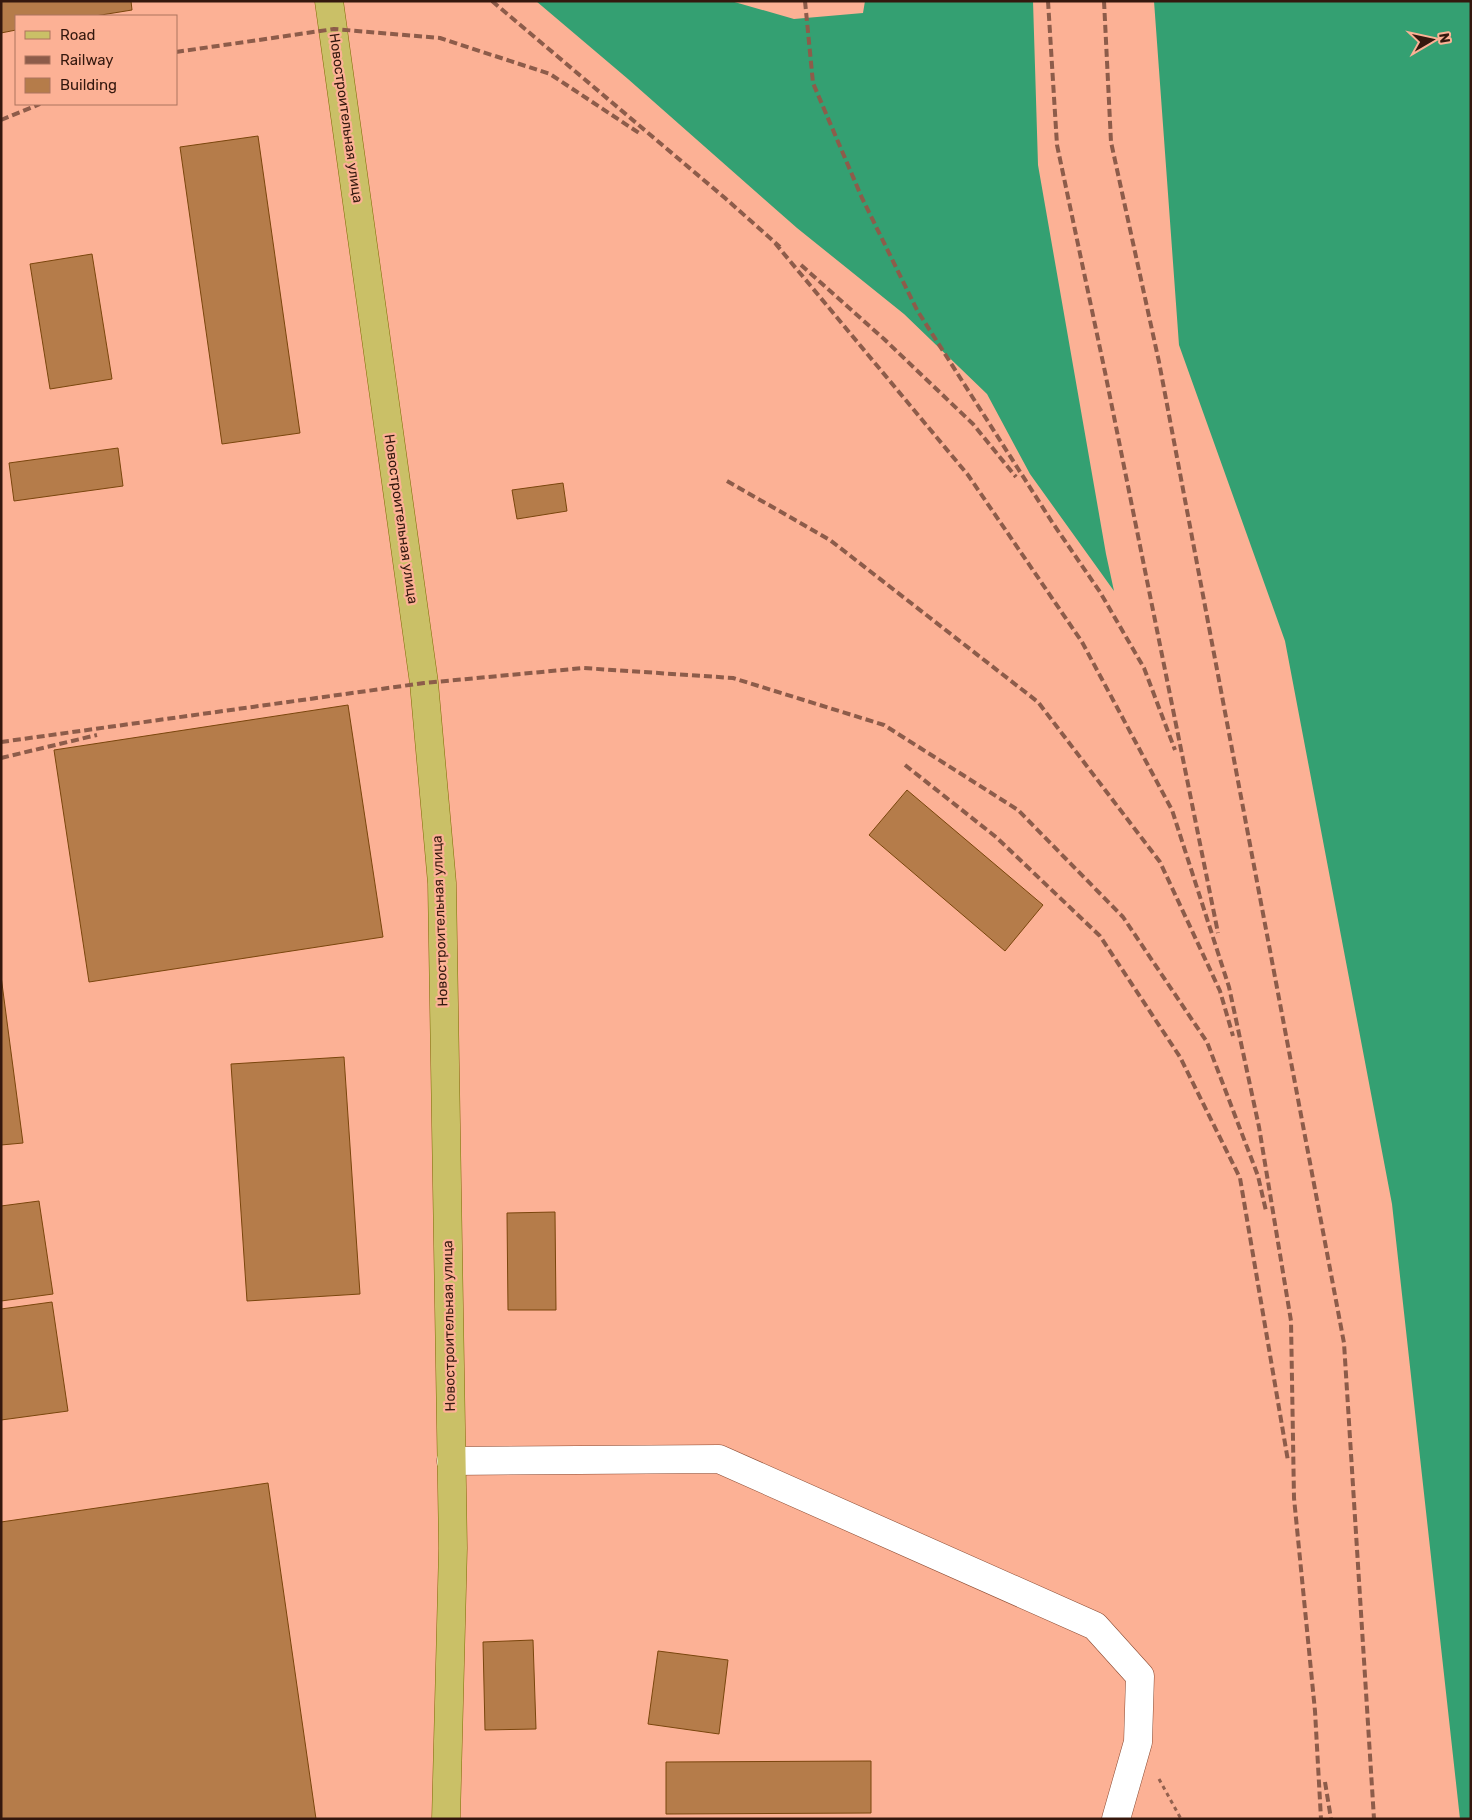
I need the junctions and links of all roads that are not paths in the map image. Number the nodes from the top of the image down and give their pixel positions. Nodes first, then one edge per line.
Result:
1 (329, 1) edge
2 (451, 1461) junction
3 (446, 1819) edge
4 (1116, 1819) edge

1 - 2 main road, Новостроительная улица
2 - 3 main road, Новостроительная улица
2 - 4 lane

